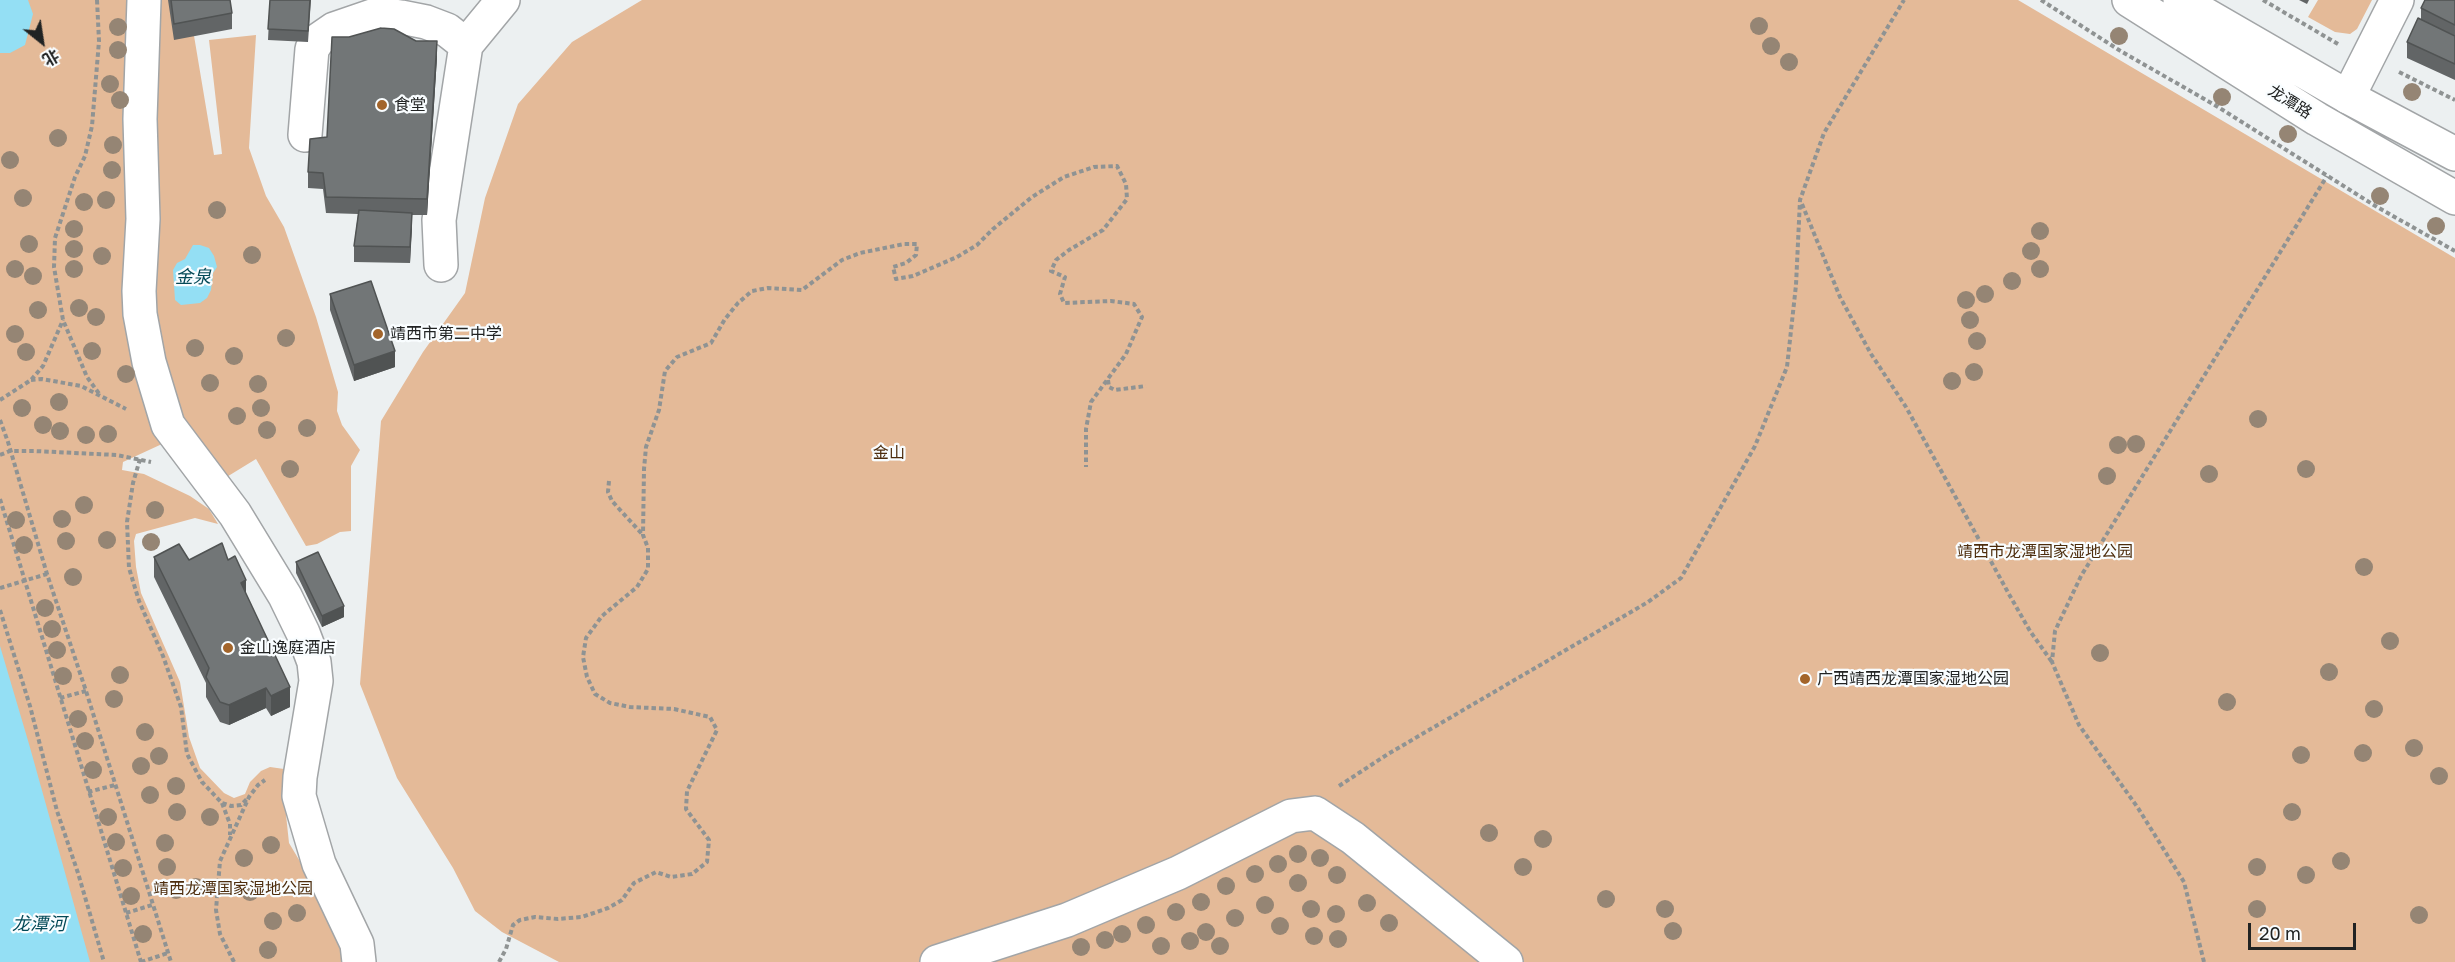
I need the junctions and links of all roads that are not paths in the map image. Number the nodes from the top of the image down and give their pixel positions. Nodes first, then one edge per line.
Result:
1 (144, 0) edge
2 (503, 0) edge
3 (2128, 0) edge
4 (2180, 0) edge
5 (2397, 0) edge
6 (466, 45) junction
7 (2348, 97) junction
8 (305, 135) dead end
9 (2455, 154) edge
10 (2455, 198) edge
11 (441, 265) dead end
12 (359, 962) edge
13 (938, 962) edge
14 (1506, 962) edge

1 - 12 street
2 - 6 street
3 - 10 street, 龙潭路
4 - 7 street, 龙潭路
5 - 7 street
6 - 8 street
6 - 11 street
7 - 9 street, 龙潭路
13 - 14 street

